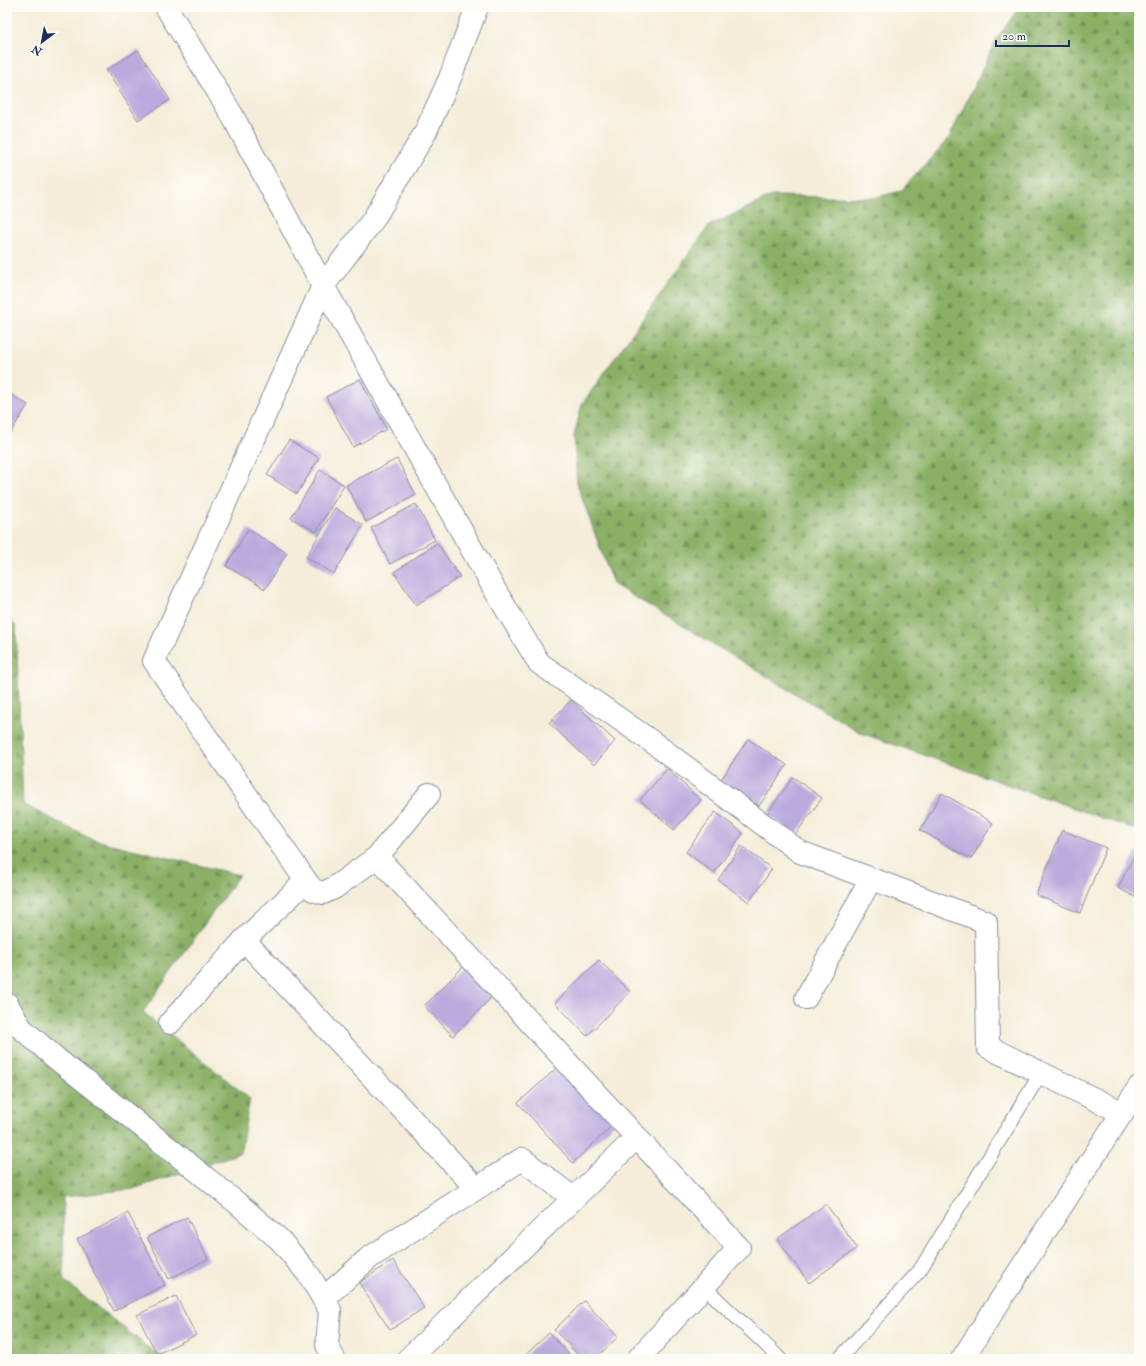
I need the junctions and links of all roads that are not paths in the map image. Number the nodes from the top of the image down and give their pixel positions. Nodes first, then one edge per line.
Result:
1 (166, 7) edge
2 (477, 7) edge
3 (323, 286) junction
4 (429, 794) dead end
5 (377, 857) junction
6 (871, 879) junction
7 (306, 881) junction
8 (244, 940) junction
9 (806, 998) dead end
10 (7, 1004) edge
11 (170, 1023) dead end
12 (1041, 1073) junction
13 (1139, 1087) edge
14 (1123, 1113) junction
15 (637, 1137) junction
16 (476, 1188) junction
17 (573, 1198) junction
18 (705, 1287) junction
19 (323, 1299) junction
20 (334, 1359) edge
21 (408, 1359) edge
22 (638, 1359) edge
23 (780, 1359) edge
24 (839, 1359) edge
25 (962, 1359) edge

1 - 3 street
2 - 3 street
3 - 6 street
3 - 7 street
4 - 5 street
5 - 7 street
5 - 15 street
6 - 9 street
6 - 12 street
7 - 8 street
8 - 11 street
8 - 16 street
10 - 19 street
12 - 14 street
12 - 24 lane
13 - 14 street
14 - 25 street
15 - 17 street
15 - 18 street
16 - 17 street
16 - 19 street
17 - 21 street
18 - 22 street
18 - 23 lane
19 - 20 street

